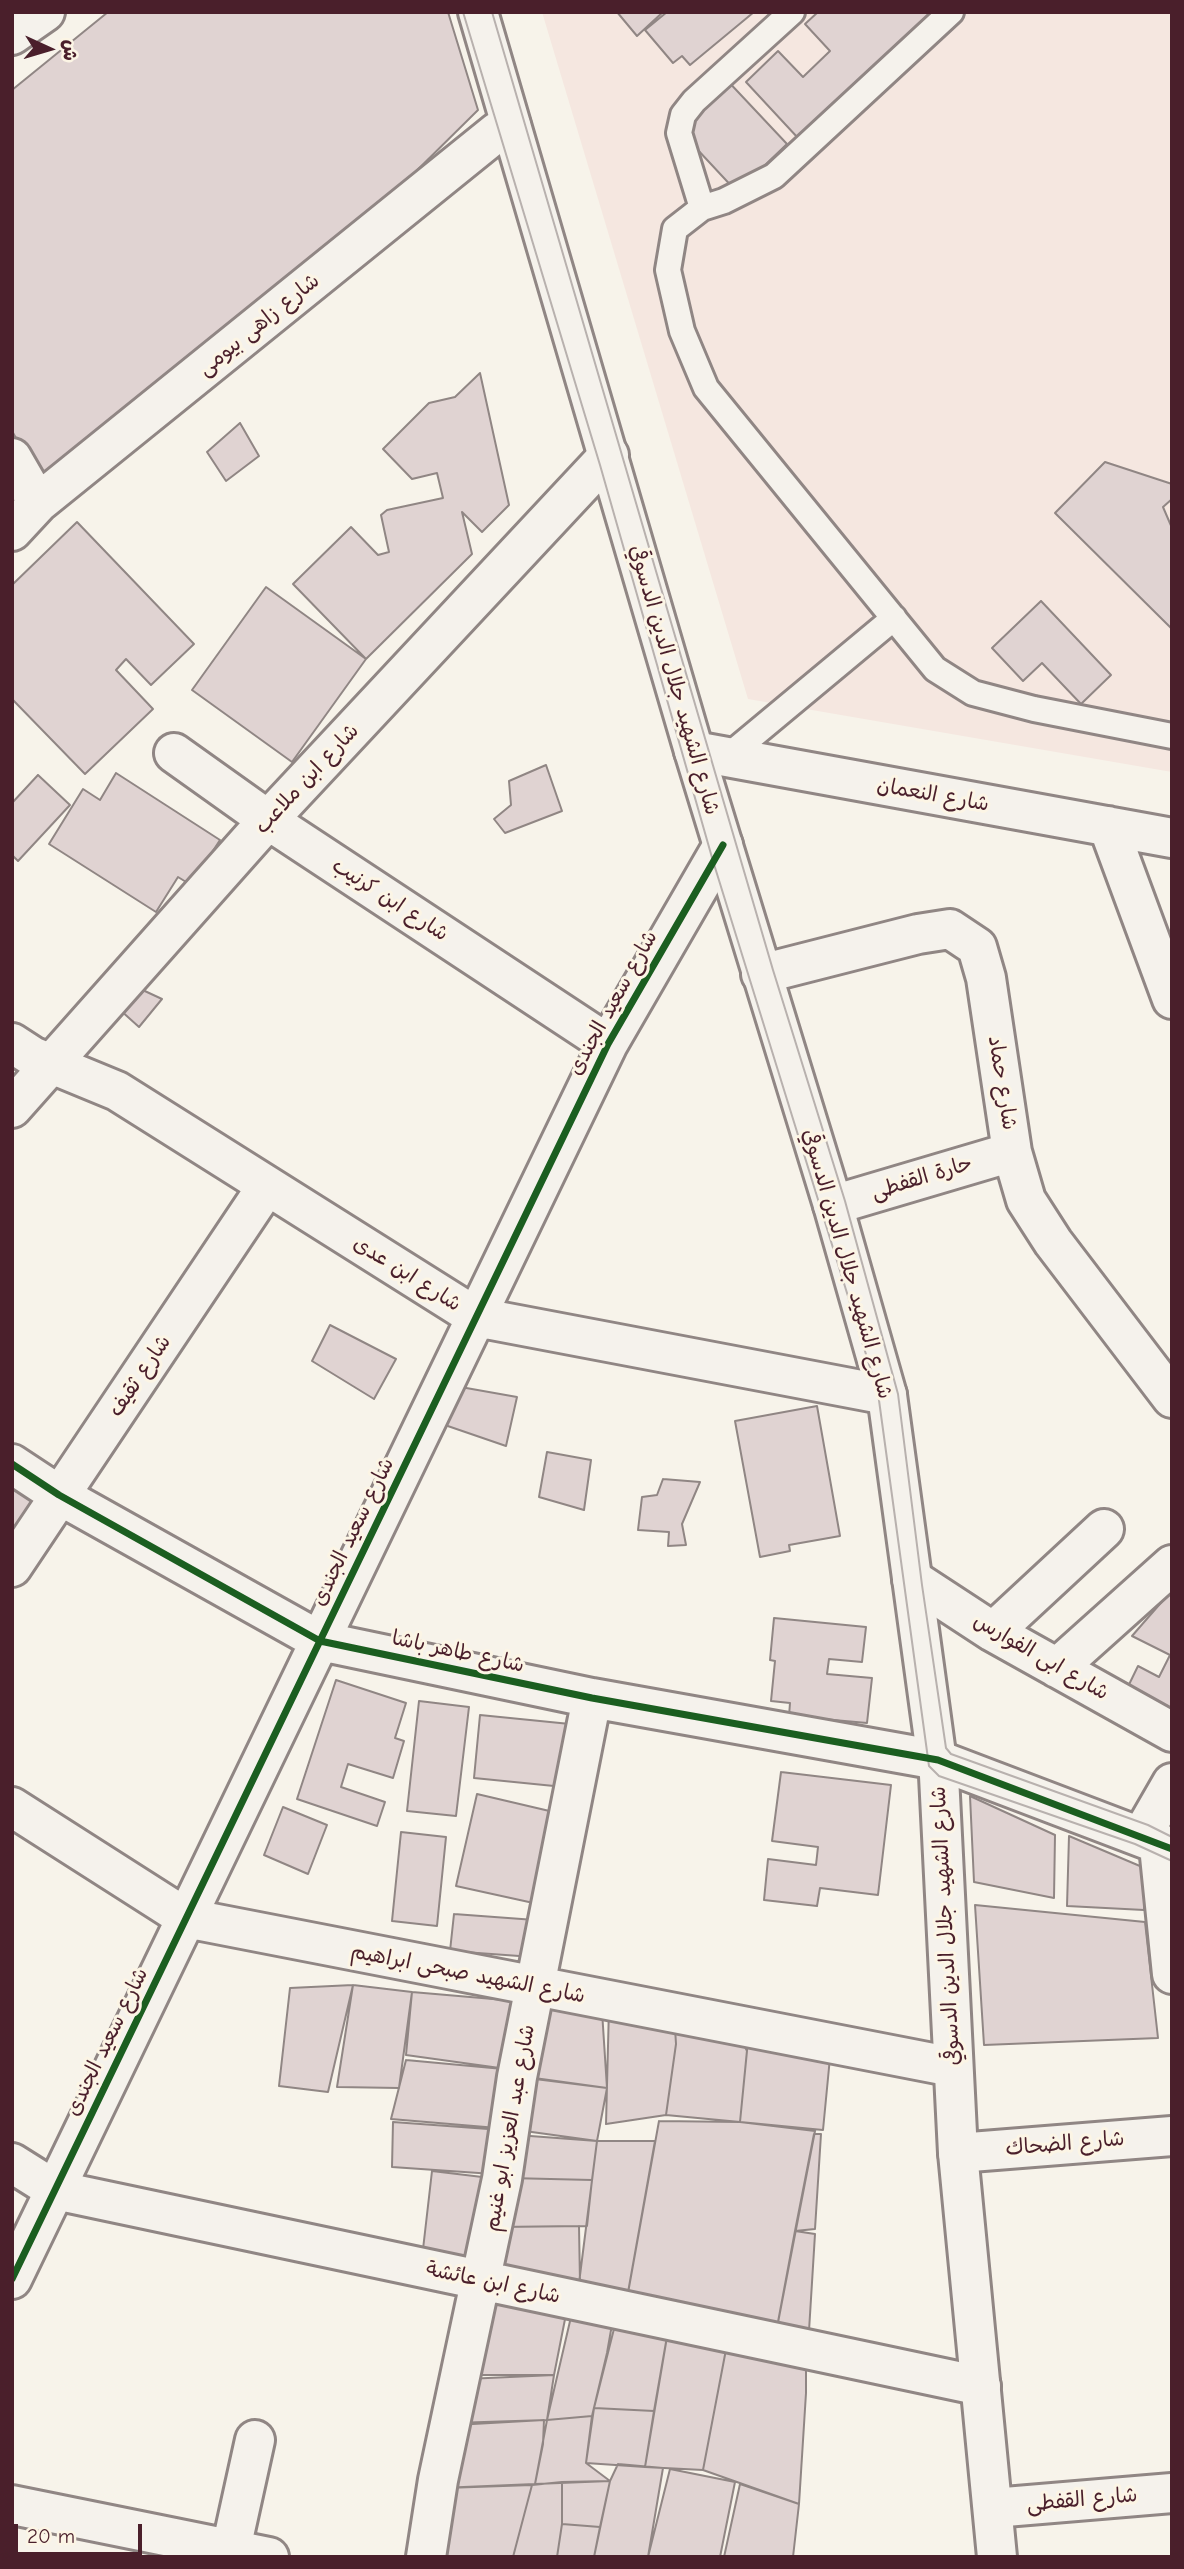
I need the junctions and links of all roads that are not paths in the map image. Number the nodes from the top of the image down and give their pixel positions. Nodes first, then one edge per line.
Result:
1 (45, 12) edge
2 (478, 12) edge
3 (792, 12) edge
4 (951, 12) edge
5 (12, 35) edge
6 (511, 126) junction
7 (702, 208) junction
8 (609, 455) junction
9 (12, 458) edge
10 (38, 503) junction
11 (12, 531) edge
12 (894, 618) junction
13 (1172, 736) edge
14 (174, 752) dead end
15 (710, 754) junction
16 (268, 820) junction
17 (1108, 826) junction
18 (1172, 838) edge
19 (723, 845) junction
20 (761, 974) junction
21 (1172, 999) edge
22 (12, 1043) edge
23 (608, 1044) junction
24 (51, 1064) junction
25 (12, 1108) edge
26 (1012, 1152) junction
27 (267, 1186) junction
28 (833, 1205) junction
29 (476, 1317) junction
30 (887, 1395) junction
31 (1172, 1398) edge
32 (12, 1464) edge
33 (60, 1495) junction
34 (1104, 1530) dead end
35 (1172, 1565) edge
36 (12, 1567) edge
37 (912, 1578) junction
38 (993, 1632) junction
39 (320, 1641) junction
40 (1057, 1668) junction
41 (592, 1698) junction
42 (1172, 1732) edge
43 (937, 1760) junction
44 (1172, 1783) edge
45 (12, 1808) edge
46 (1159, 1843) edge
47 (186, 1918) junction
48 (1172, 1973) edge
49 (536, 1987) junction
50 (953, 2067) junction
51 (1172, 2136) edge
52 (958, 2153) junction
53 (12, 2162) edge
54 (55, 2190) junction
55 (12, 2279) edge
56 (480, 2281) junction
57 (981, 2386) junction
58 (255, 2440) dead end
59 (1172, 2493) edge
60 (12, 2505) edge
61 (993, 2508) junction
62 (231, 2549) junction
63 (269, 2557) edge
64 (426, 2557) edge
65 (997, 2557) edge

1 - 5 street
2 - 6 street, شارع الشهيد جلال الدين الدسوقي
3 - 7 lane
4 - 7 lane
6 - 8 street, شارع الشهيد جلال الدين الدسوقي
6 - 10 street, شارع زاهى بيومى
7 - 12 lane
8 - 15 street, شارع الشهيد جلال الدين الدسوقي
8 - 16 street, شارع ابن ملاعب
9 - 10 street
10 - 11 street, شارع زاهى بيومى
12 - 13 lane
12 - 15 lane
14 - 16 street, شارع ابن كرنيب
15 - 17 street, شارع النعمان
15 - 19 street, شارع الشهيد جلال الدين الدسوقي
16 - 23 street, شارع ابن كرنيب
16 - 24 street, شارع ابن ملاعب
17 - 18 street, شارع النعمان
17 - 21 street
19 - 20 street, شارع الشهيد جلال الدين الدسوقي
19 - 23 street, شارع سعيد الجندى
20 - 26 street, شارع حماد
20 - 28 street, شارع الشهيد جلال الدين الدسوقي
22 - 24 street, شارع ابن عدى
23 - 29 street, شارع سعيد الجندى
24 - 25 street, شارع ابن ملاعب
24 - 27 street, شارع ابن عدى
26 - 28 street, حارة القفطى
26 - 31 street, شارع حماد
27 - 29 street, شارع ابن عدى
27 - 33 street, شارع ثقيف
28 - 30 street, شارع الشهيد جلال الدين الدسوقي
29 - 30 street, شارع ابن عدى
29 - 39 street, شارع سعيد الجندى
30 - 37 street, شارع الشهيد جلال الدين الدسوقي
32 - 33 street, شارع طاهر باشا
33 - 36 street, شارع ثقيف
33 - 39 street, شارع طاهر باشا
34 - 38 street
35 - 40 street
37 - 38 street, شارع ابى الفوارس
37 - 43 street, شارع الشهيد جلال الدين الدسوقي
38 - 40 street, شارع ابى الفوارس
39 - 41 street, شارع طاهر باشا
39 - 47 street, شارع سعيد الجندى
40 - 42 street, شارع ابى الفوارس
41 - 43 street, شارع طاهر باشا
41 - 49 street, شارع عبد العزيز ابو غنيم
43 - 46 street, شارع طاهر باشا
43 - 50 street, شارع الشهيد جلال الدين الدسوقي
44 - 46 street
45 - 47 street, شارع الشهيد صبحى ابراهيم
46 - 48 street
47 - 49 street, شارع الشهيد صبحى ابراهيم
47 - 54 street, شارع سعيد الجندى
49 - 50 street, شارع الشهيد صبحى ابراهيم
49 - 56 street, شارع عبد العزيز ابو غنيم
50 - 52 street, شارع الشهيد جلال الدين الدسوقي
51 - 52 street, شارع الضحاك
52 - 57 street, شارع الشهيد جلال الدين الدسوقي
53 - 54 street, شارع ابن عائشة
54 - 55 street, شارع سعيد الجندى
54 - 56 street, شارع ابن عائشة
56 - 57 street, شارع ابن عائشة
56 - 64 street, شارع عبد العزيز ابو غنيم
57 - 61 street, شارع الشهيد جلال الدين الدسوقي
58 - 62 street
59 - 61 street, شارع القفطى
60 - 62 street
61 - 65 street, شارع الشهيد جلال الدين الدسوقي
62 - 63 street

